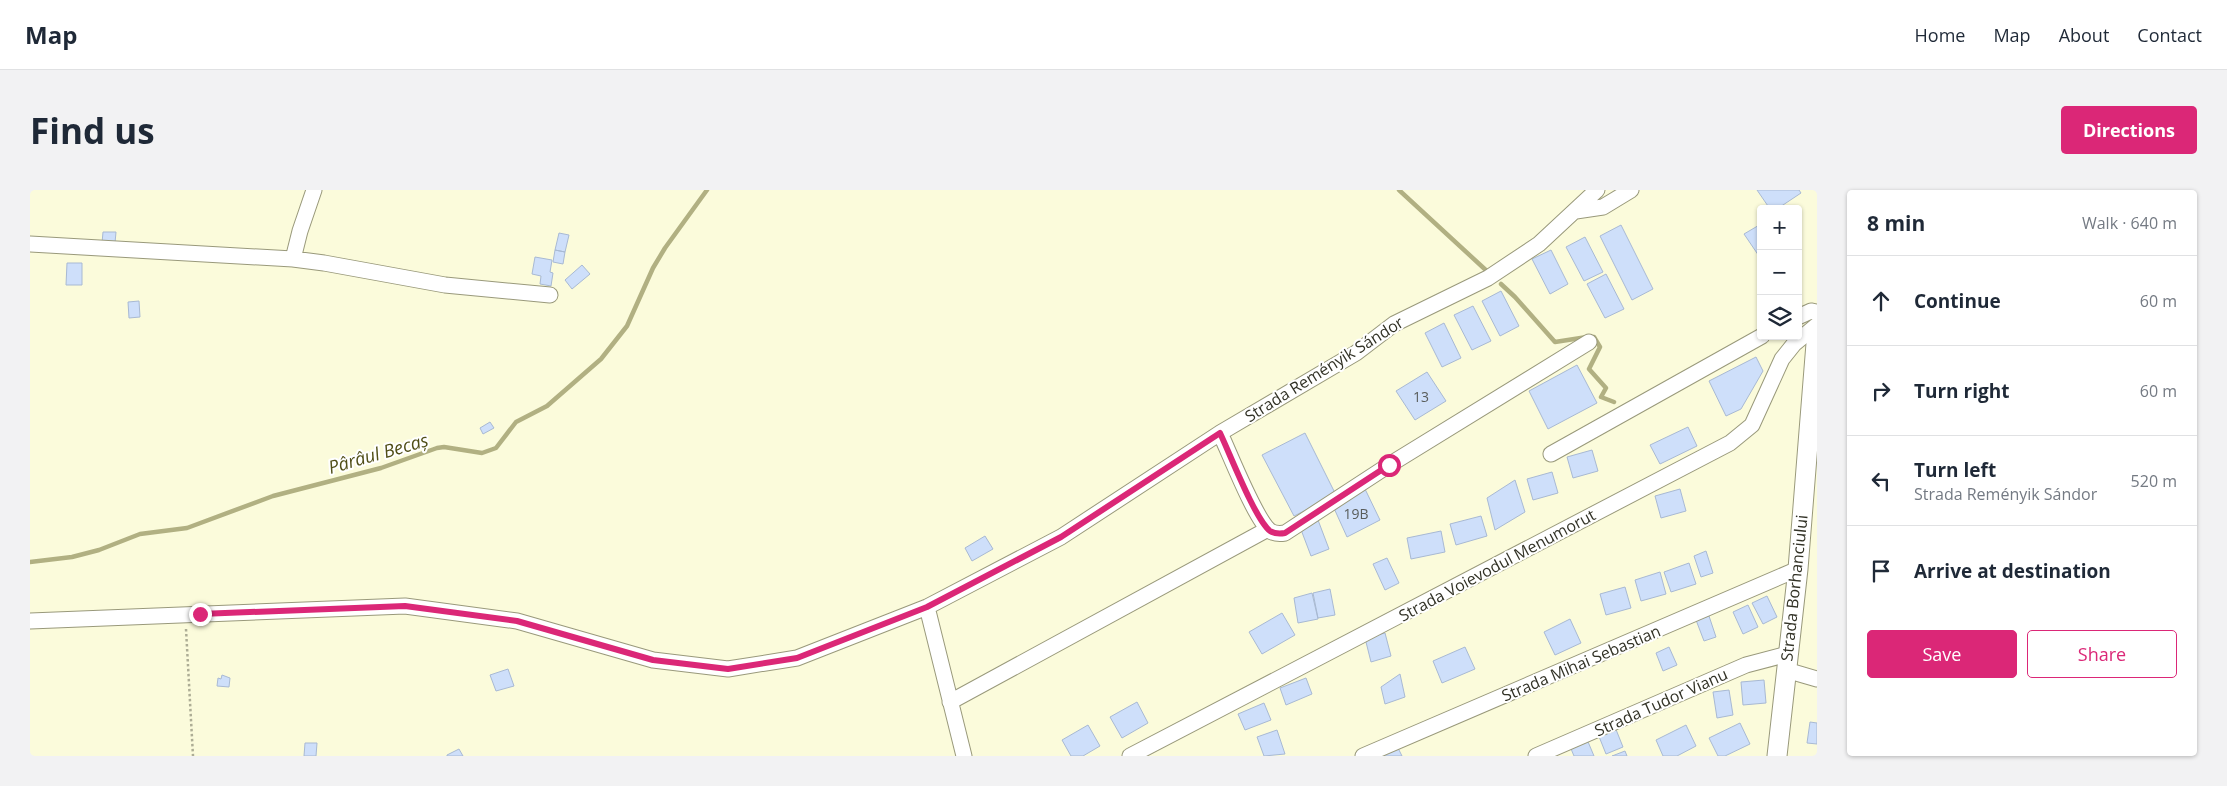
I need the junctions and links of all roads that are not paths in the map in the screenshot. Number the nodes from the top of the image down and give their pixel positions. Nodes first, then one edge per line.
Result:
1 (314, 190) edge
2 (1597, 190) edge
3 (1631, 190) edge
4 (1576, 211) junction
5 (30, 244) edge
6 (293, 259) junction
7 (550, 295) dead end
8 (1817, 312) edge
9 (1802, 315) edge
10 (1817, 325) edge
11 (1817, 330) edge
12 (1757, 339) edge
13 (1589, 342) dead end
14 (1220, 433) junction
15 (1551, 454) dead end
16 (1268, 529) junction
17 (1798, 569) junction
18 (927, 607) junction
19 (30, 621) edge
20 (1787, 662) junction
21 (1817, 678) edge
22 (950, 702) junction
23 (1542, 755) edge
24 (964, 756) edge
25 (1130, 756) edge
26 (1363, 756) edge
27 (1777, 756) edge

1 - 6 street
2 - 4 street, Strada Reményik Sándor
3 - 4 street
4 - 14 street, Strada Reményik Sándor
5 - 6 street
6 - 7 street
8 - 9 street
10 - 25 street, Strada Voievodul Menumorut
11 - 17 main road, Strada Borhanciului
12 - 15 street
13 - 16 street
14 - 16 street
14 - 18 street, Strada Reményik Sándor
16 - 22 street
17 - 20 main road, Strada Borhanciului
17 - 26 street, Strada Mihai Sebastian
18 - 19 street, Strada Reményik Sándor
18 - 22 street
20 - 21 street
20 - 23 street, Strada Tudor Vianu
20 - 27 main road, Strada Borhanciului
22 - 24 street

